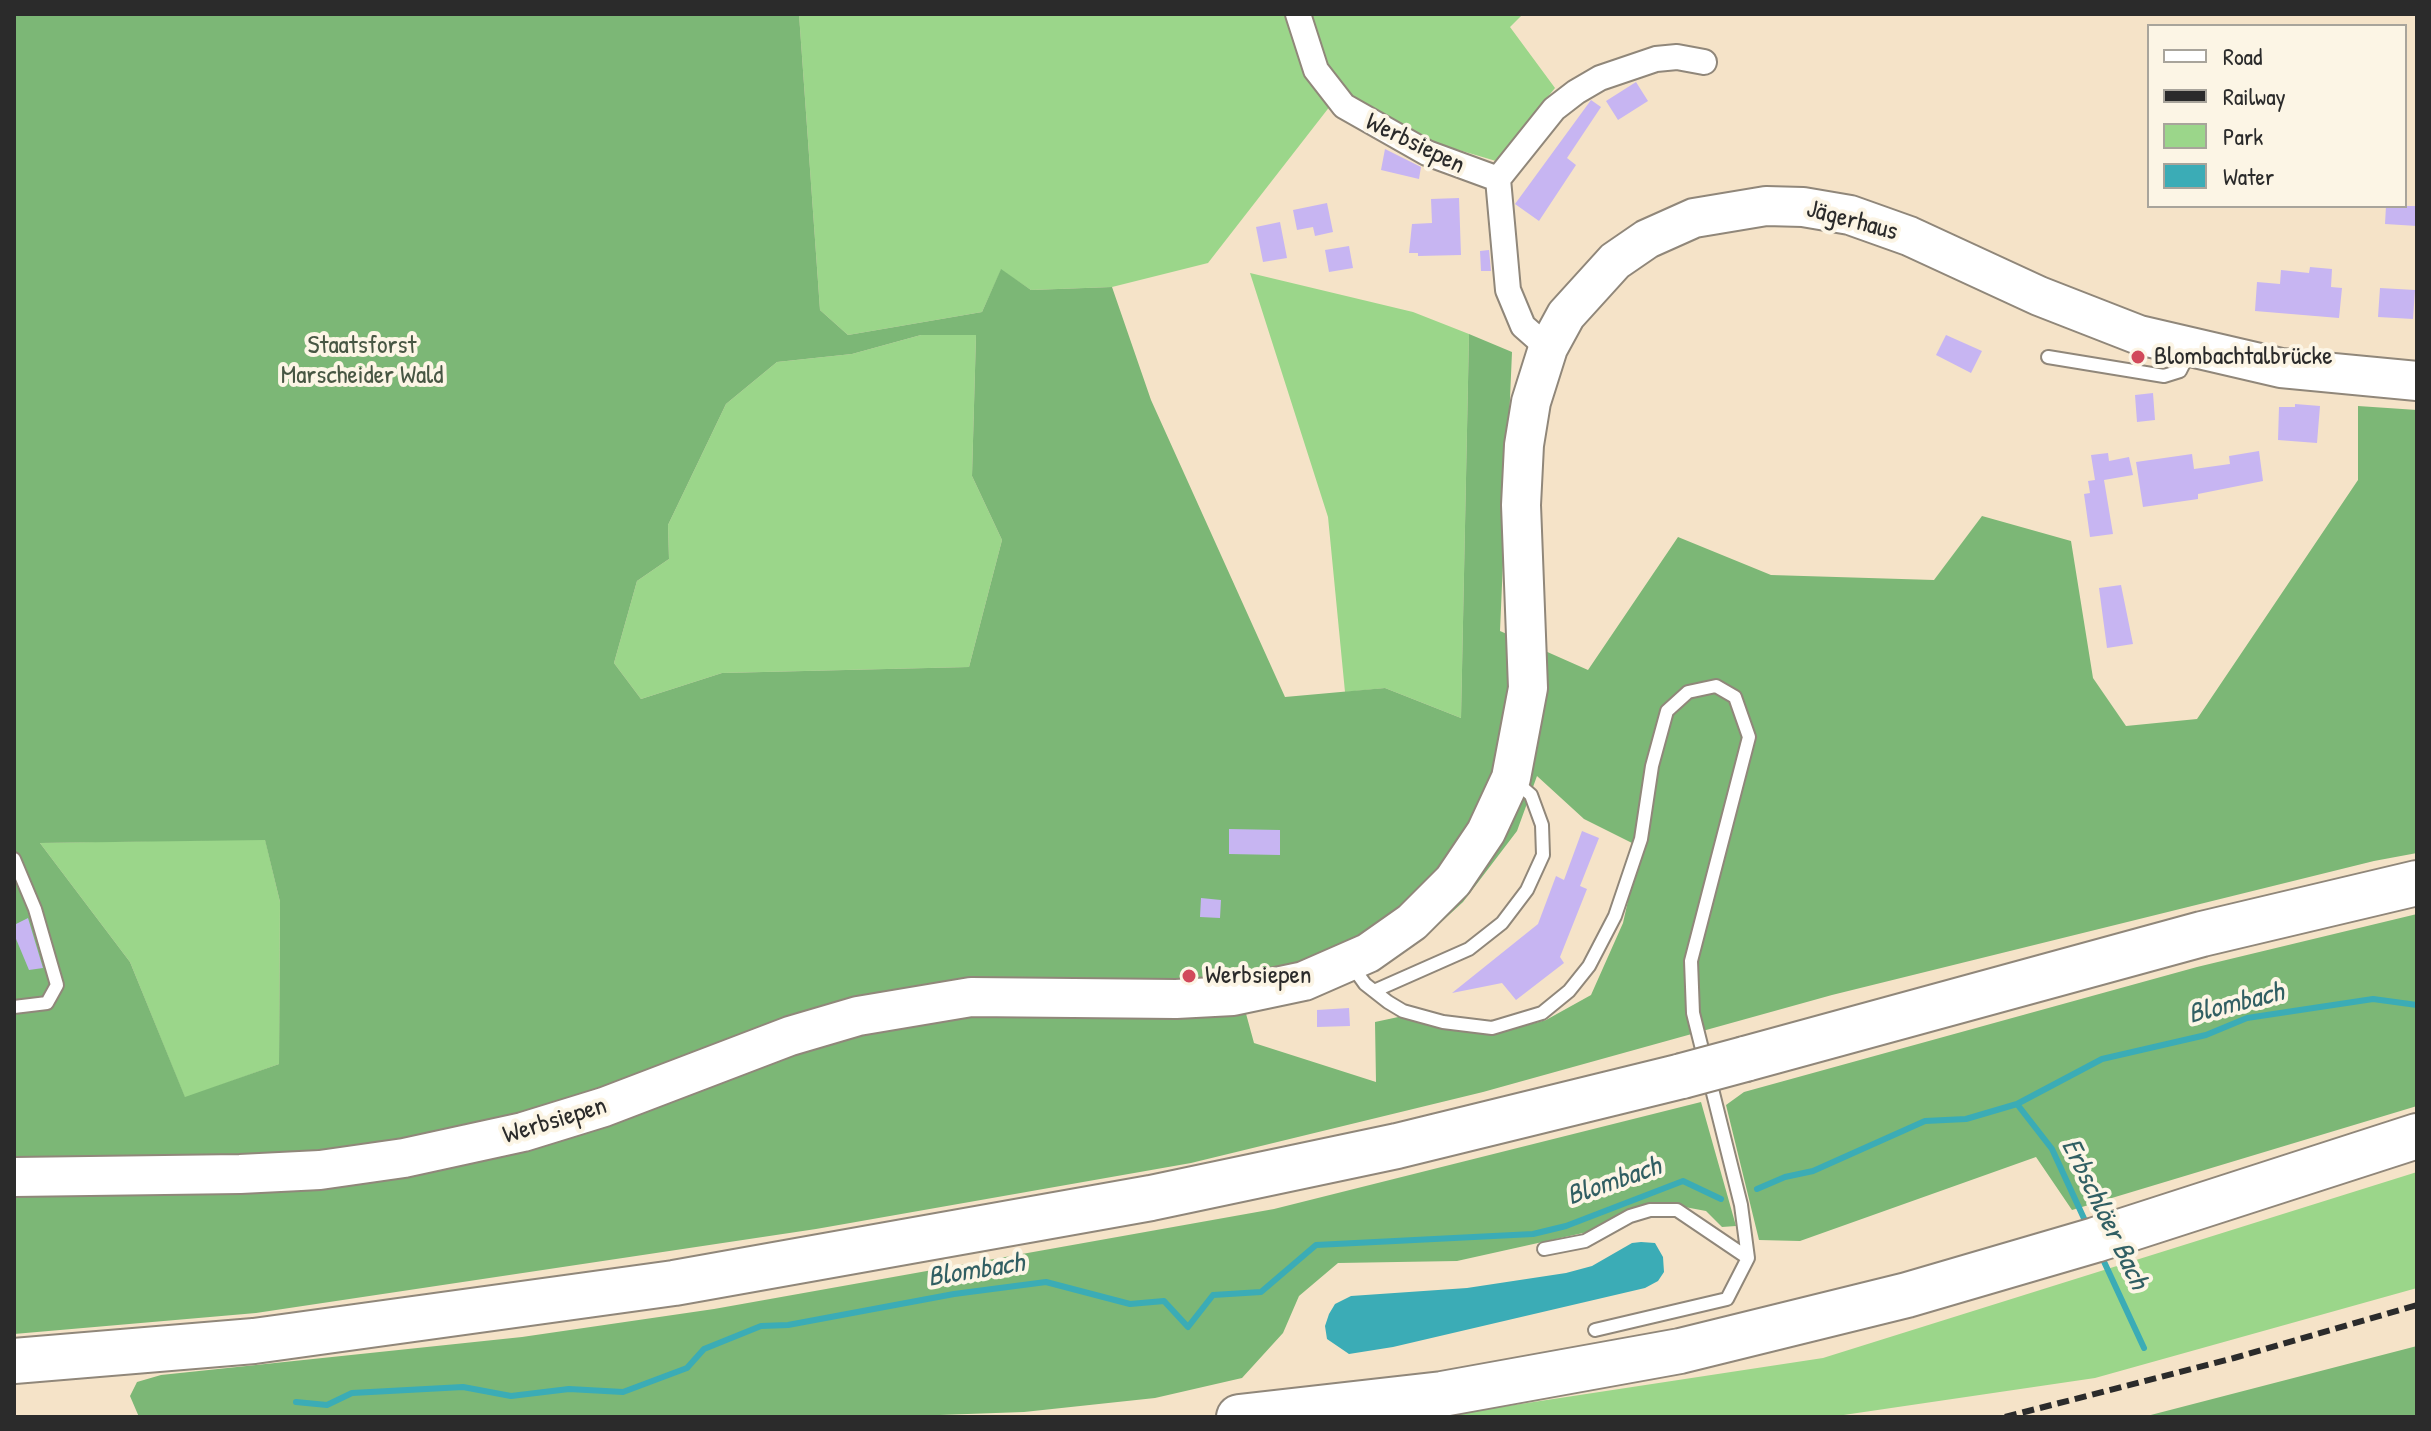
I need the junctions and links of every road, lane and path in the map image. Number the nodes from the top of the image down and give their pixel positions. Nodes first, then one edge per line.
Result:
1 (1298, 14) edge
2 (1704, 62) dead end
3 (1498, 179) junction
4 (1548, 348) junction
5 (2191, 350) junction
6 (2048, 357) dead end
7 (2417, 381) edge
8 (1511, 778) junction
9 (14, 859) edge
10 (2417, 883) edge
11 (1362, 977) junction
12 (14, 1007) edge
13 (2417, 1136) edge
14 (14, 1177) edge
15 (1544, 1249) dead end
16 (1748, 1258) junction
17 (1595, 1330) dead end
18 (14, 1361) edge
19 (1239, 1417) edge

1 - 3 street, Werbsiepen
2 - 3 street
3 - 4 street
4 - 5 main road, Jägerhaus
4 - 8 main road, Werbsiepen
5 - 6 lane
5 - 7 main road, Jägerhaus
8 - 11 main road, Werbsiepen
8 - 11 lane
9 - 12 lane
10 - 18 highway, bridge
11 - 14 main road, Werbsiepen
11 - 16 lane
13 - 19 highway
15 - 16 lane
16 - 17 lane

